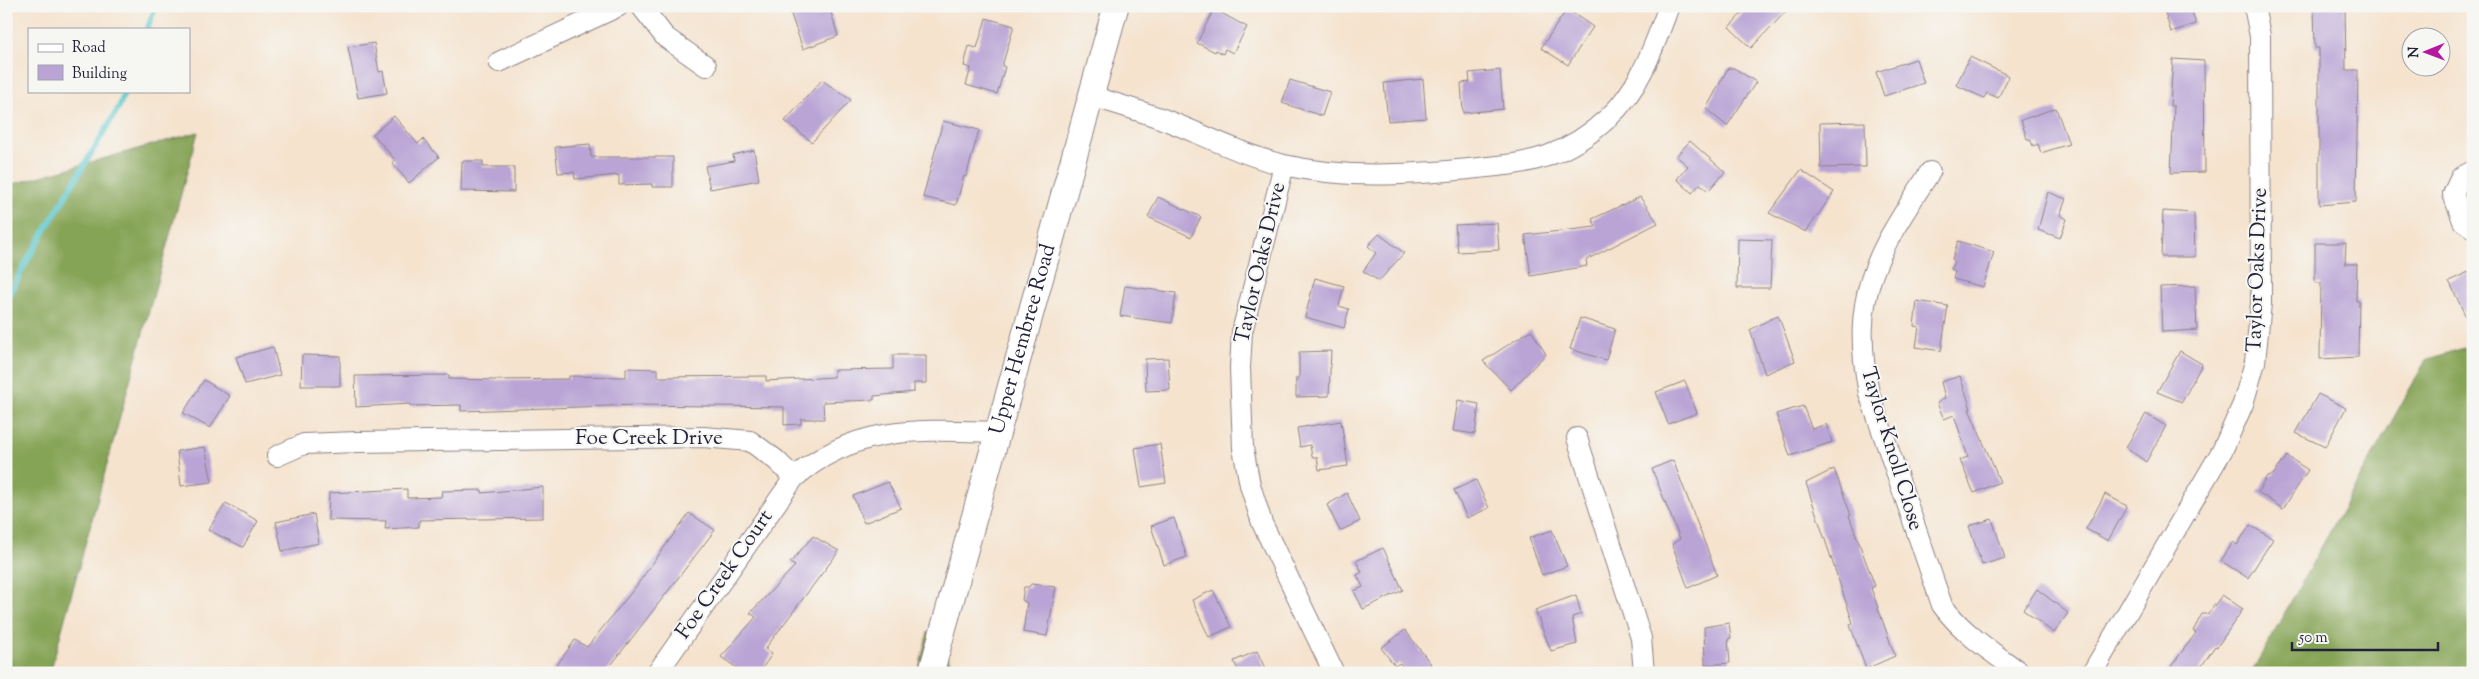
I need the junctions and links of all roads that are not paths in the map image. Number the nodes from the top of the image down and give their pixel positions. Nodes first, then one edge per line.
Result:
1 (619, 6) edge
2 (641, 6) edge
3 (1116, 6) edge
4 (1668, 6) edge
5 (2254, 6) edge
6 (499, 62) dead end
7 (706, 66) dead end
8 (1091, 96) junction
9 (1284, 164) junction
10 (2473, 171) edge
11 (1930, 172) dead end
12 (2473, 228) edge
13 (998, 432) junction
14 (1577, 438) dead end
15 (277, 456) dead end
16 (794, 478) junction
17 (657, 673) edge
18 (931, 673) edge
19 (1334, 673) edge
20 (1644, 673) edge
21 (2021, 673) edge
22 (2092, 673) edge

1 - 6 street
2 - 7 street
3 - 8 street, Upper Hembree Road
4 - 9 street, Taylor Oaks Drive
5 - 22 street, Taylor Oaks Drive
8 - 9 street, Taylor Oaks Drive
8 - 13 street, Upper Hembree Road
9 - 19 street, Taylor Oaks Drive
10 - 12 street
11 - 21 street, Taylor Knoll Close
13 - 16 street
13 - 18 street, Upper Hembree Road
14 - 20 street
15 - 16 street, Foe Creek Drive
16 - 17 street, Foe Creek Court

